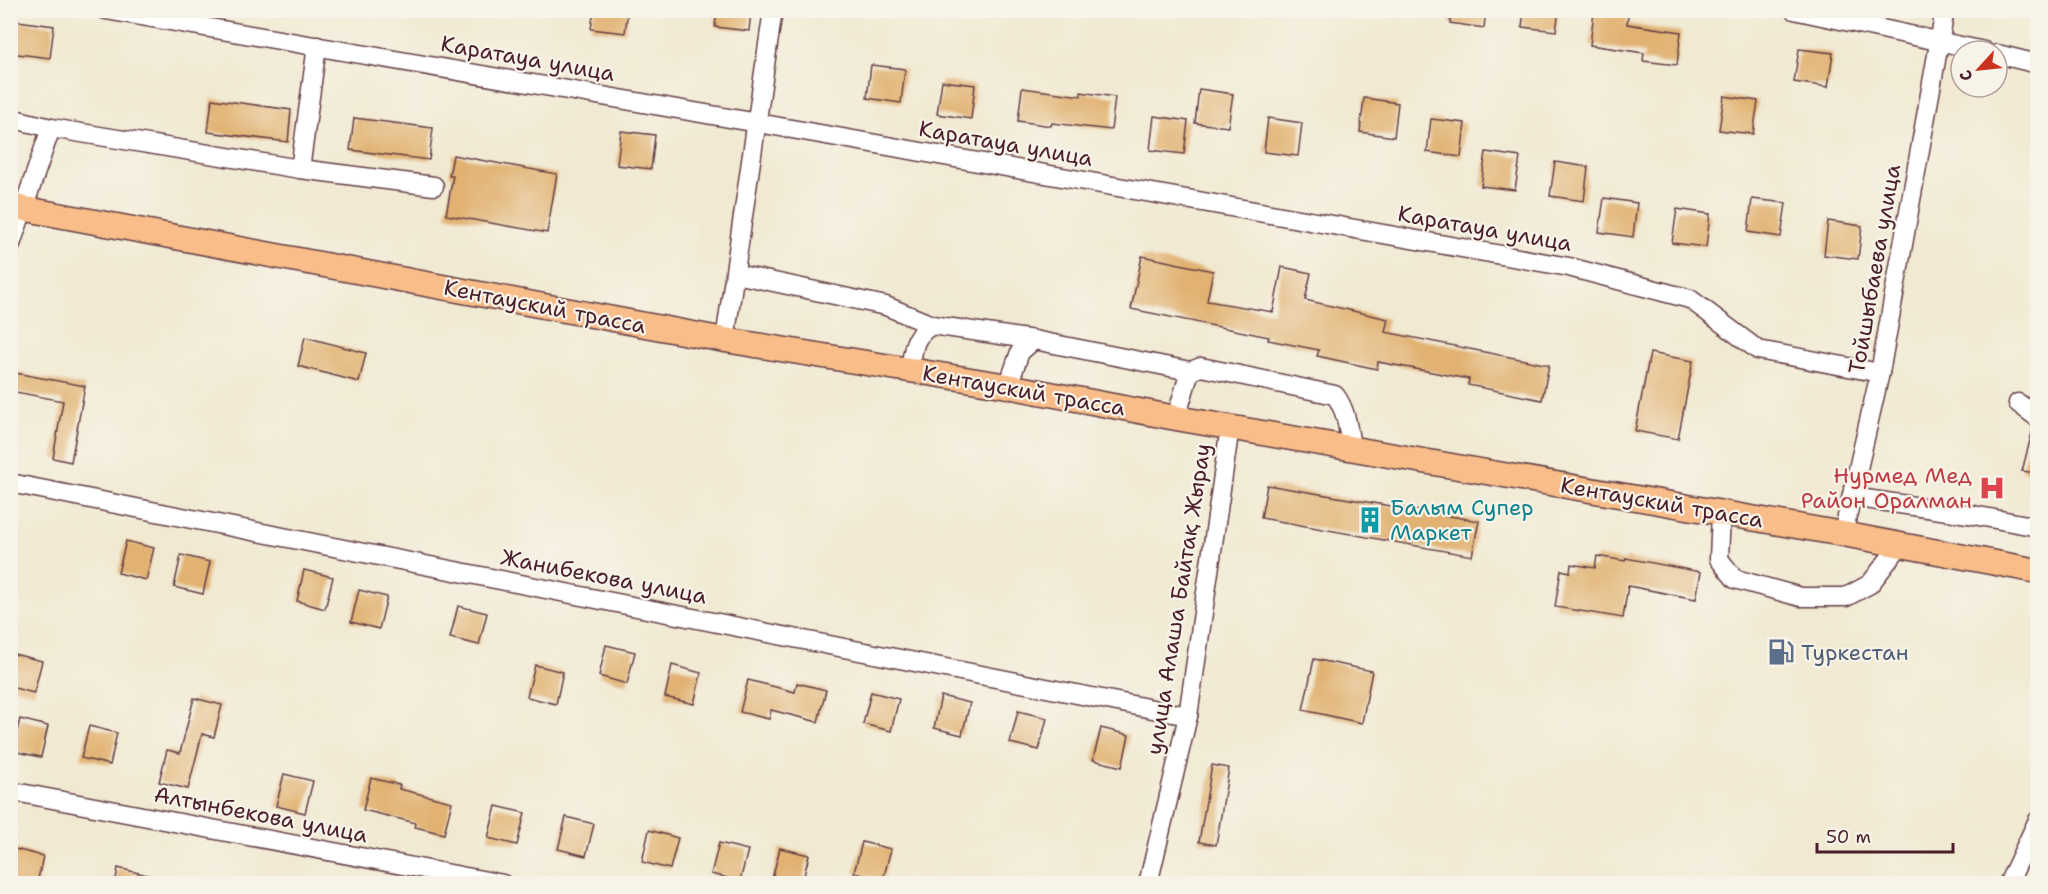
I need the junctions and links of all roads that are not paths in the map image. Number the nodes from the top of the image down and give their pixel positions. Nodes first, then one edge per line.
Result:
1 (106, 10) edge
2 (773, 10) edge
3 (1794, 10) edge
4 (1945, 10) edge
5 (1940, 40) junction
6 (1949, 42) edge
7 (317, 46) junction
8 (2009, 57) edge
9 (2037, 64) edge
10 (10, 118) edge
11 (758, 123) junction
12 (51, 128) junction
13 (300, 169) junction
14 (435, 186) dead end
15 (17, 208) edge
16 (10, 247) edge
17 (736, 274) junction
18 (932, 325) junction
19 (725, 340) junction
20 (1034, 340) junction
21 (910, 369) junction
22 (1190, 371) junction
23 (1880, 373) junction
24 (1008, 386) junction
25 (2018, 403) dead end
26 (1176, 418) junction
27 (2037, 418) edge
28 (1230, 427) junction
29 (1351, 447) junction
30 (10, 483) edge
31 (1852, 497) junction
32 (1721, 513) junction
33 (2037, 528) edge
34 (1843, 534) junction
35 (1900, 545) junction
36 (2037, 571) edge
37 (1188, 716) junction
38 (10, 791) edge
39 (2037, 820) edge
40 (503, 884) edge
41 (1148, 884) edge
42 (2008, 884) edge

1 - 7 street, Каратауа улица
2 - 11 street
3 - 5 street
4 - 5 street, Тойшыбаева улица
5 - 6 street
5 - 23 street, Тойшыбаева улица
7 - 11 street, Каратауа улица
7 - 13 street
8 - 9 street
10 - 12 street
11 - 17 street
11 - 23 street, Каратауа улица
12 - 13 street
12 - 15 street
13 - 14 street
15 - 16 street
15 - 19 main road, Кентауский трасса
17 - 18 street
17 - 19 street
18 - 20 street
18 - 21 street
19 - 21 main road, Кентауский трасса
20 - 22 street
20 - 24 street
21 - 24 main road, Кентауский трасса
22 - 26 street
22 - 29 street
23 - 31 street, Тойшыбаева улица
24 - 26 main road, Кентауский трасса
25 - 27 street
26 - 28 main road, Кентауский трасса
28 - 29 main road, Кентауский трасса
28 - 37 street, улица Алаша Байтақ Жырау
29 - 32 main road, Кентауский трасса
30 - 37 street, Жанибекова улица
31 - 33 street
31 - 34 street, Тойшыбаева улица
32 - 34 main road, Кентауский трасса
32 - 35 street
34 - 35 main road, Кентауский трасса
35 - 36 main road, Кентауский трасса
37 - 41 street, улица Алаша Байтақ Жырау
38 - 40 street, Алтынбекова улица
39 - 42 street

